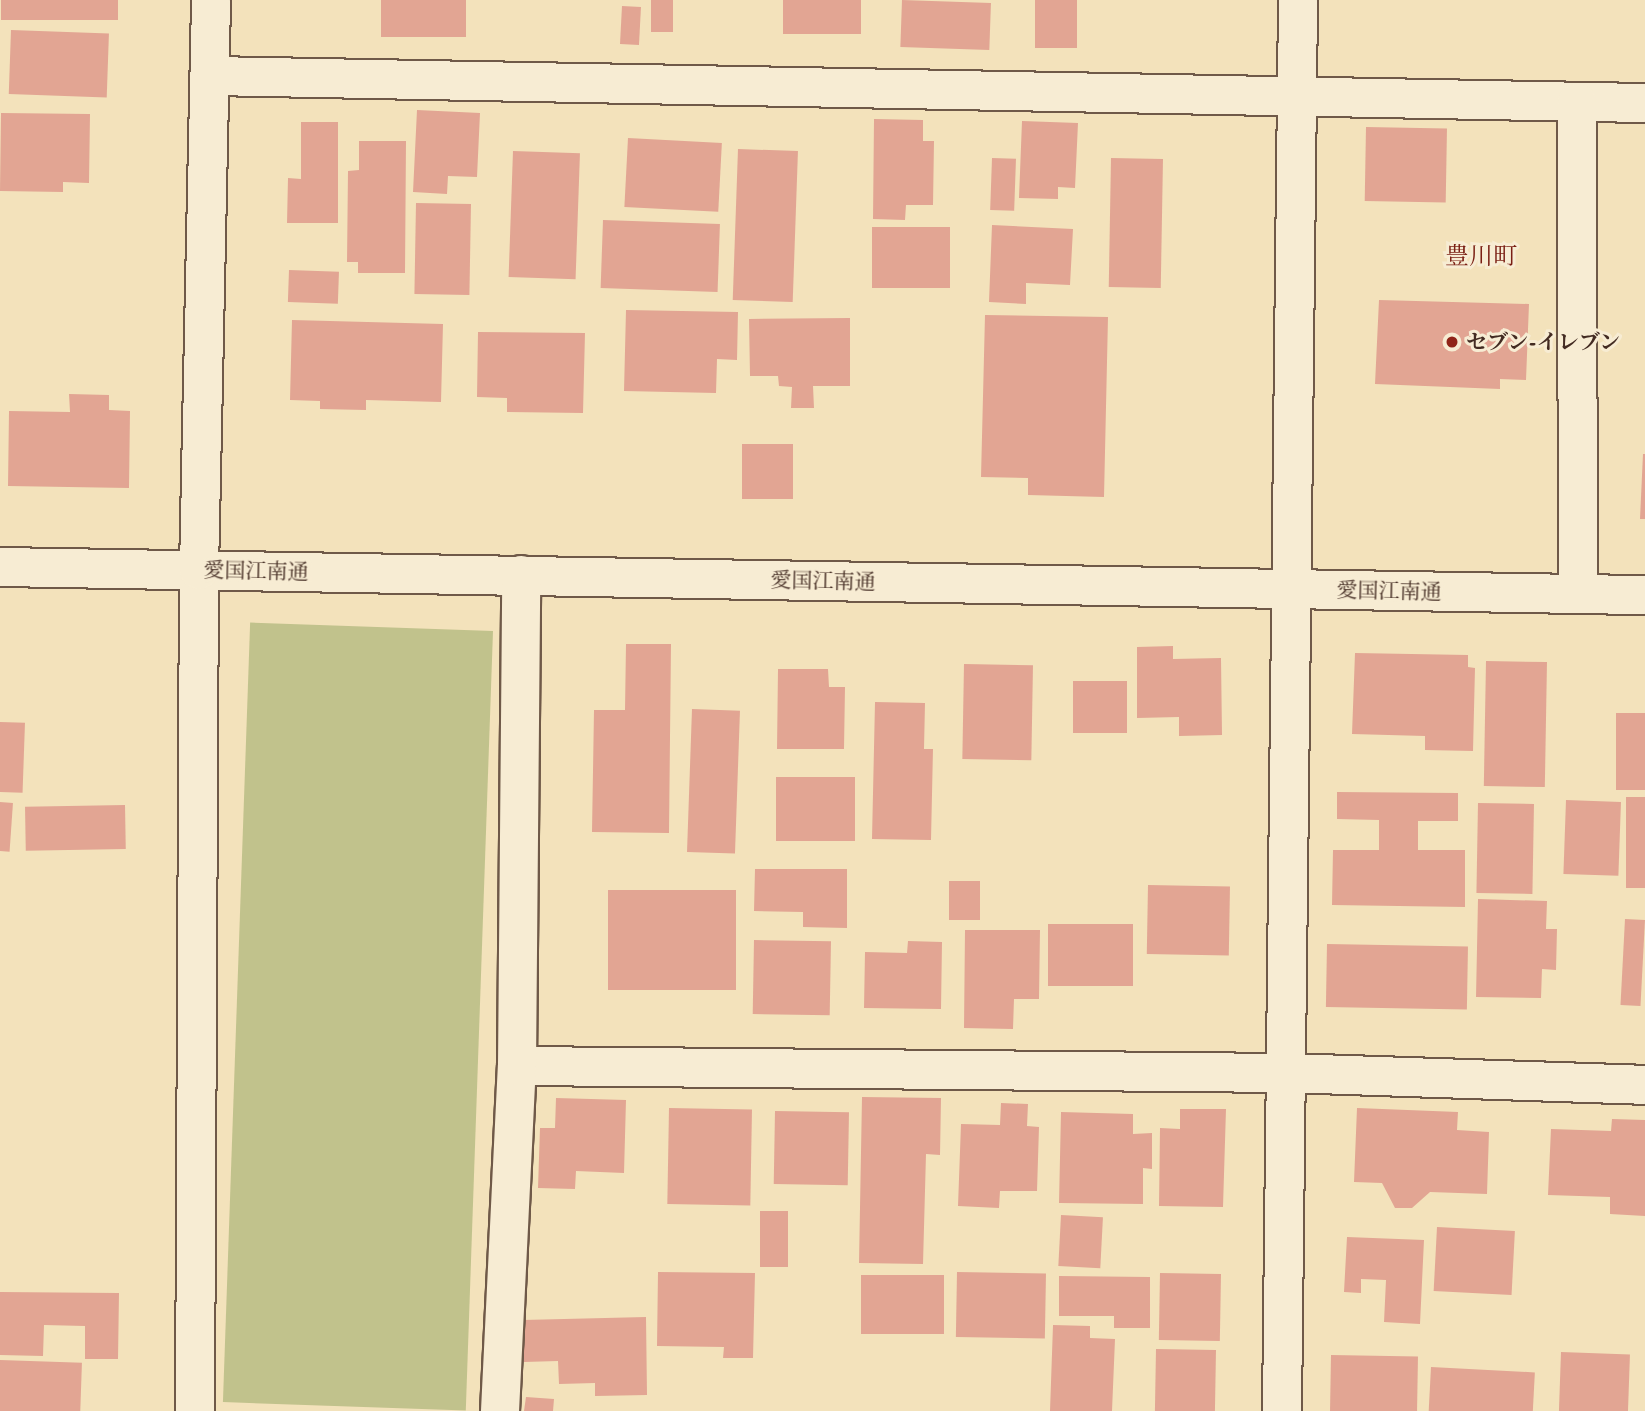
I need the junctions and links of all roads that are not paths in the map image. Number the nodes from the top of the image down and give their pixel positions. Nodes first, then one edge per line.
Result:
1 (211, 0) edge
2 (1298, 0) edge
3 (211, 76) junction
4 (1297, 97) junction
5 (1577, 103) junction
6 (1645, 103) edge
7 (0, 567) edge
8 (199, 570) junction
9 (521, 575) junction
10 (1292, 589) junction
11 (1578, 594) junction
12 (1645, 595) edge
13 (517, 1066) junction
14 (1287, 1073) junction
15 (1645, 1085) edge
16 (195, 1411) edge
17 (500, 1411) edge
18 (1282, 1411) edge

1 - 3 street
2 - 4 street
3 - 4 street
3 - 8 street
4 - 5 street
4 - 10 street
5 - 6 street
5 - 11 street
7 - 8 street, 愛国江南通
8 - 9 street, 愛国江南通
8 - 16 street
9 - 10 street, 愛国江南通
9 - 13 street
10 - 11 street, 愛国江南通
10 - 14 street
11 - 12 street, 愛国江南通
13 - 14 street
13 - 17 street
14 - 15 street
14 - 18 street

